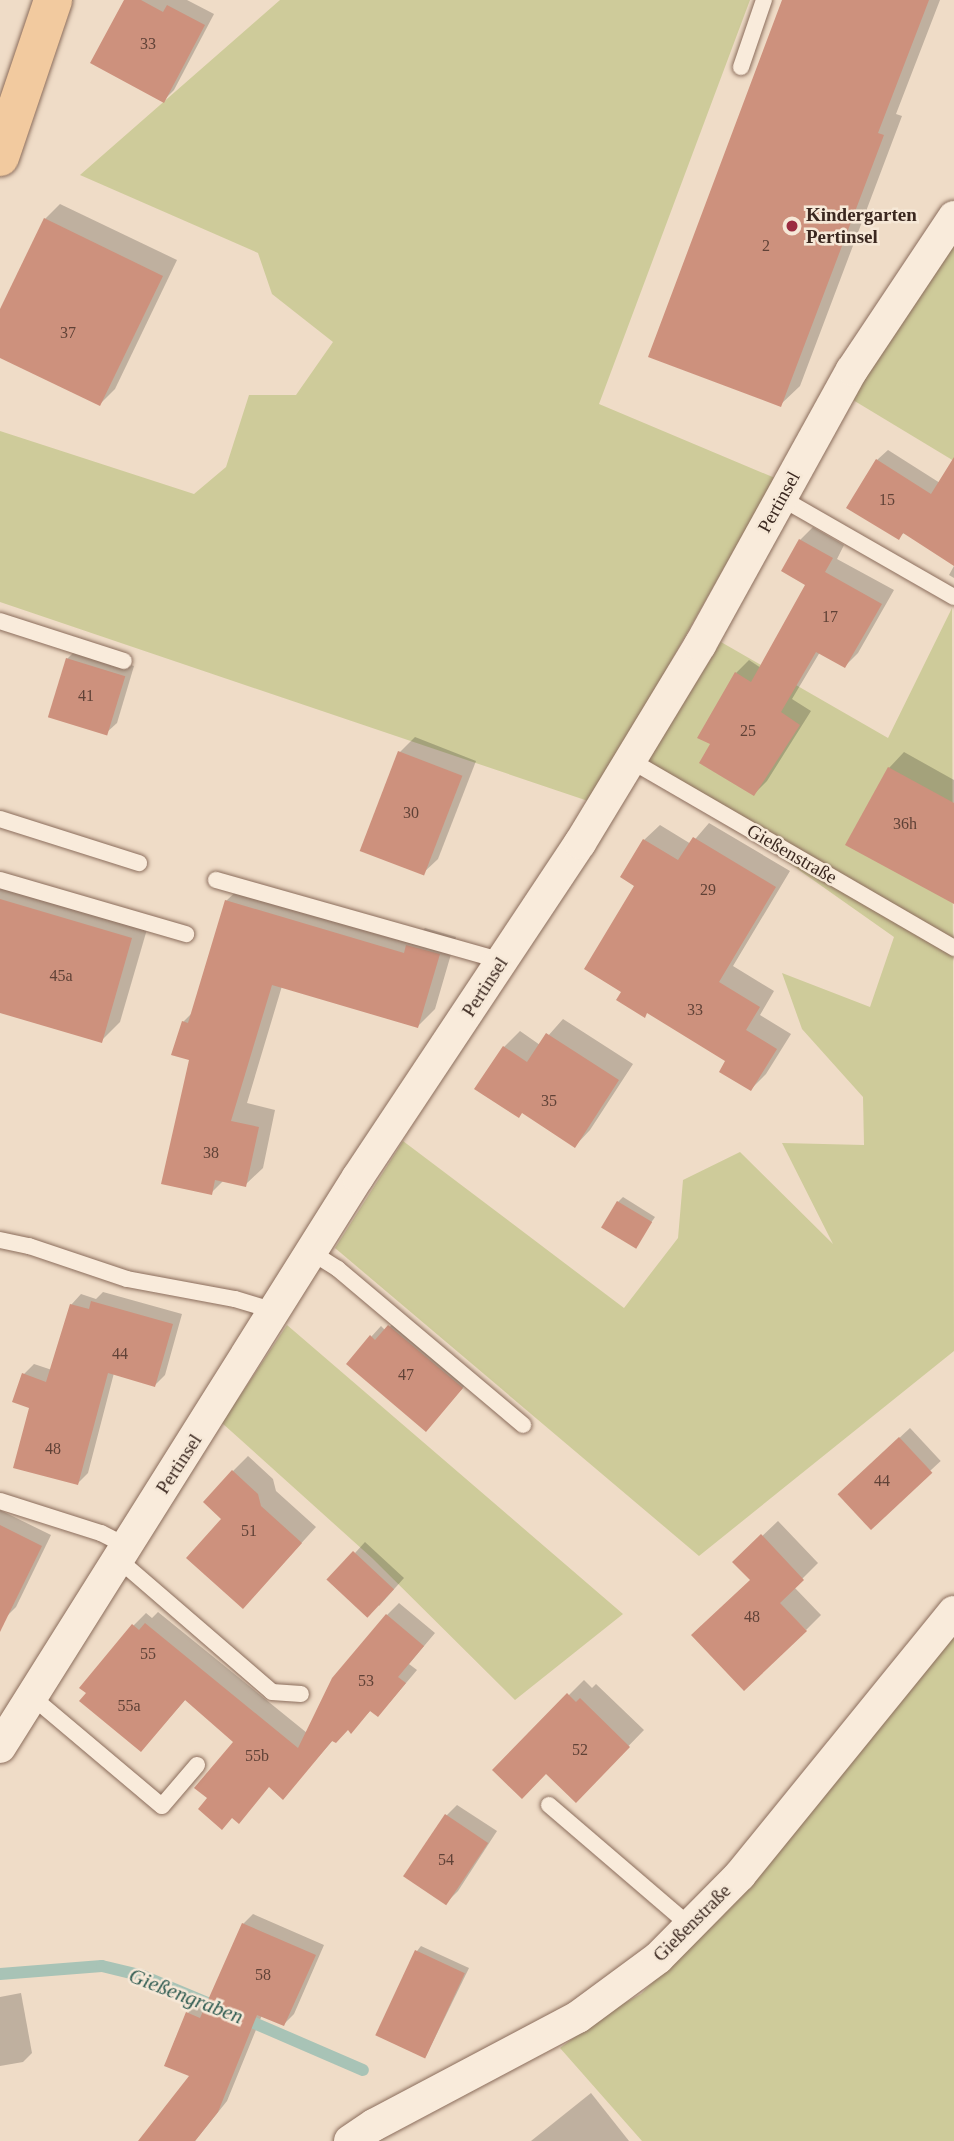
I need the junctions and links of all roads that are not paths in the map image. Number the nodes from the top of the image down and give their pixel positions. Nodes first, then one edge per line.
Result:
1 (53, 0) edge
2 (764, 0) edge
3 (741, 67) dead end
4 (7, 112) edge
5 (0, 157) edge
6 (954, 217) edge
7 (781, 498) junction
8 (954, 597) edge
9 (0, 621) edge
10 (124, 661) dead end
11 (630, 760) junction
12 (0, 818) edge
13 (139, 863) dead end
14 (0, 880) edge
15 (216, 880) dead end
16 (186, 934) dead end
17 (954, 948) edge
18 (502, 961) junction
19 (0, 1240) edge
20 (311, 1252) junction
21 (275, 1311) junction
22 (523, 1425) dead end
23 (0, 1501) edge
24 (122, 1553) junction
25 (954, 1612) edge
26 (301, 1694) dead end
27 (30, 1695) junction
28 (0, 1747) edge
29 (197, 1765) dead end
30 (550, 1805) dead end
31 (690, 1926) junction
32 (371, 2136) edge

1 - 4 main road
2 - 3 lane
4 - 5 main road
6 - 7 street, Pertinsel
7 - 8 lane
7 - 11 street, Pertinsel
9 - 10 lane
11 - 17 lane, Gießenstraße
11 - 18 street, Pertinsel
12 - 13 lane
14 - 16 lane
15 - 18 lane
18 - 20 street, Pertinsel
19 - 21 lane
20 - 21 street, Pertinsel
20 - 22 lane
21 - 24 street, Pertinsel
23 - 24 lane
24 - 26 lane
24 - 27 street, Pertinsel
25 - 31 street, Gießenstraße
27 - 28 street, Pertinsel
27 - 29 lane
30 - 31 lane
31 - 32 street, Gießenstraße

